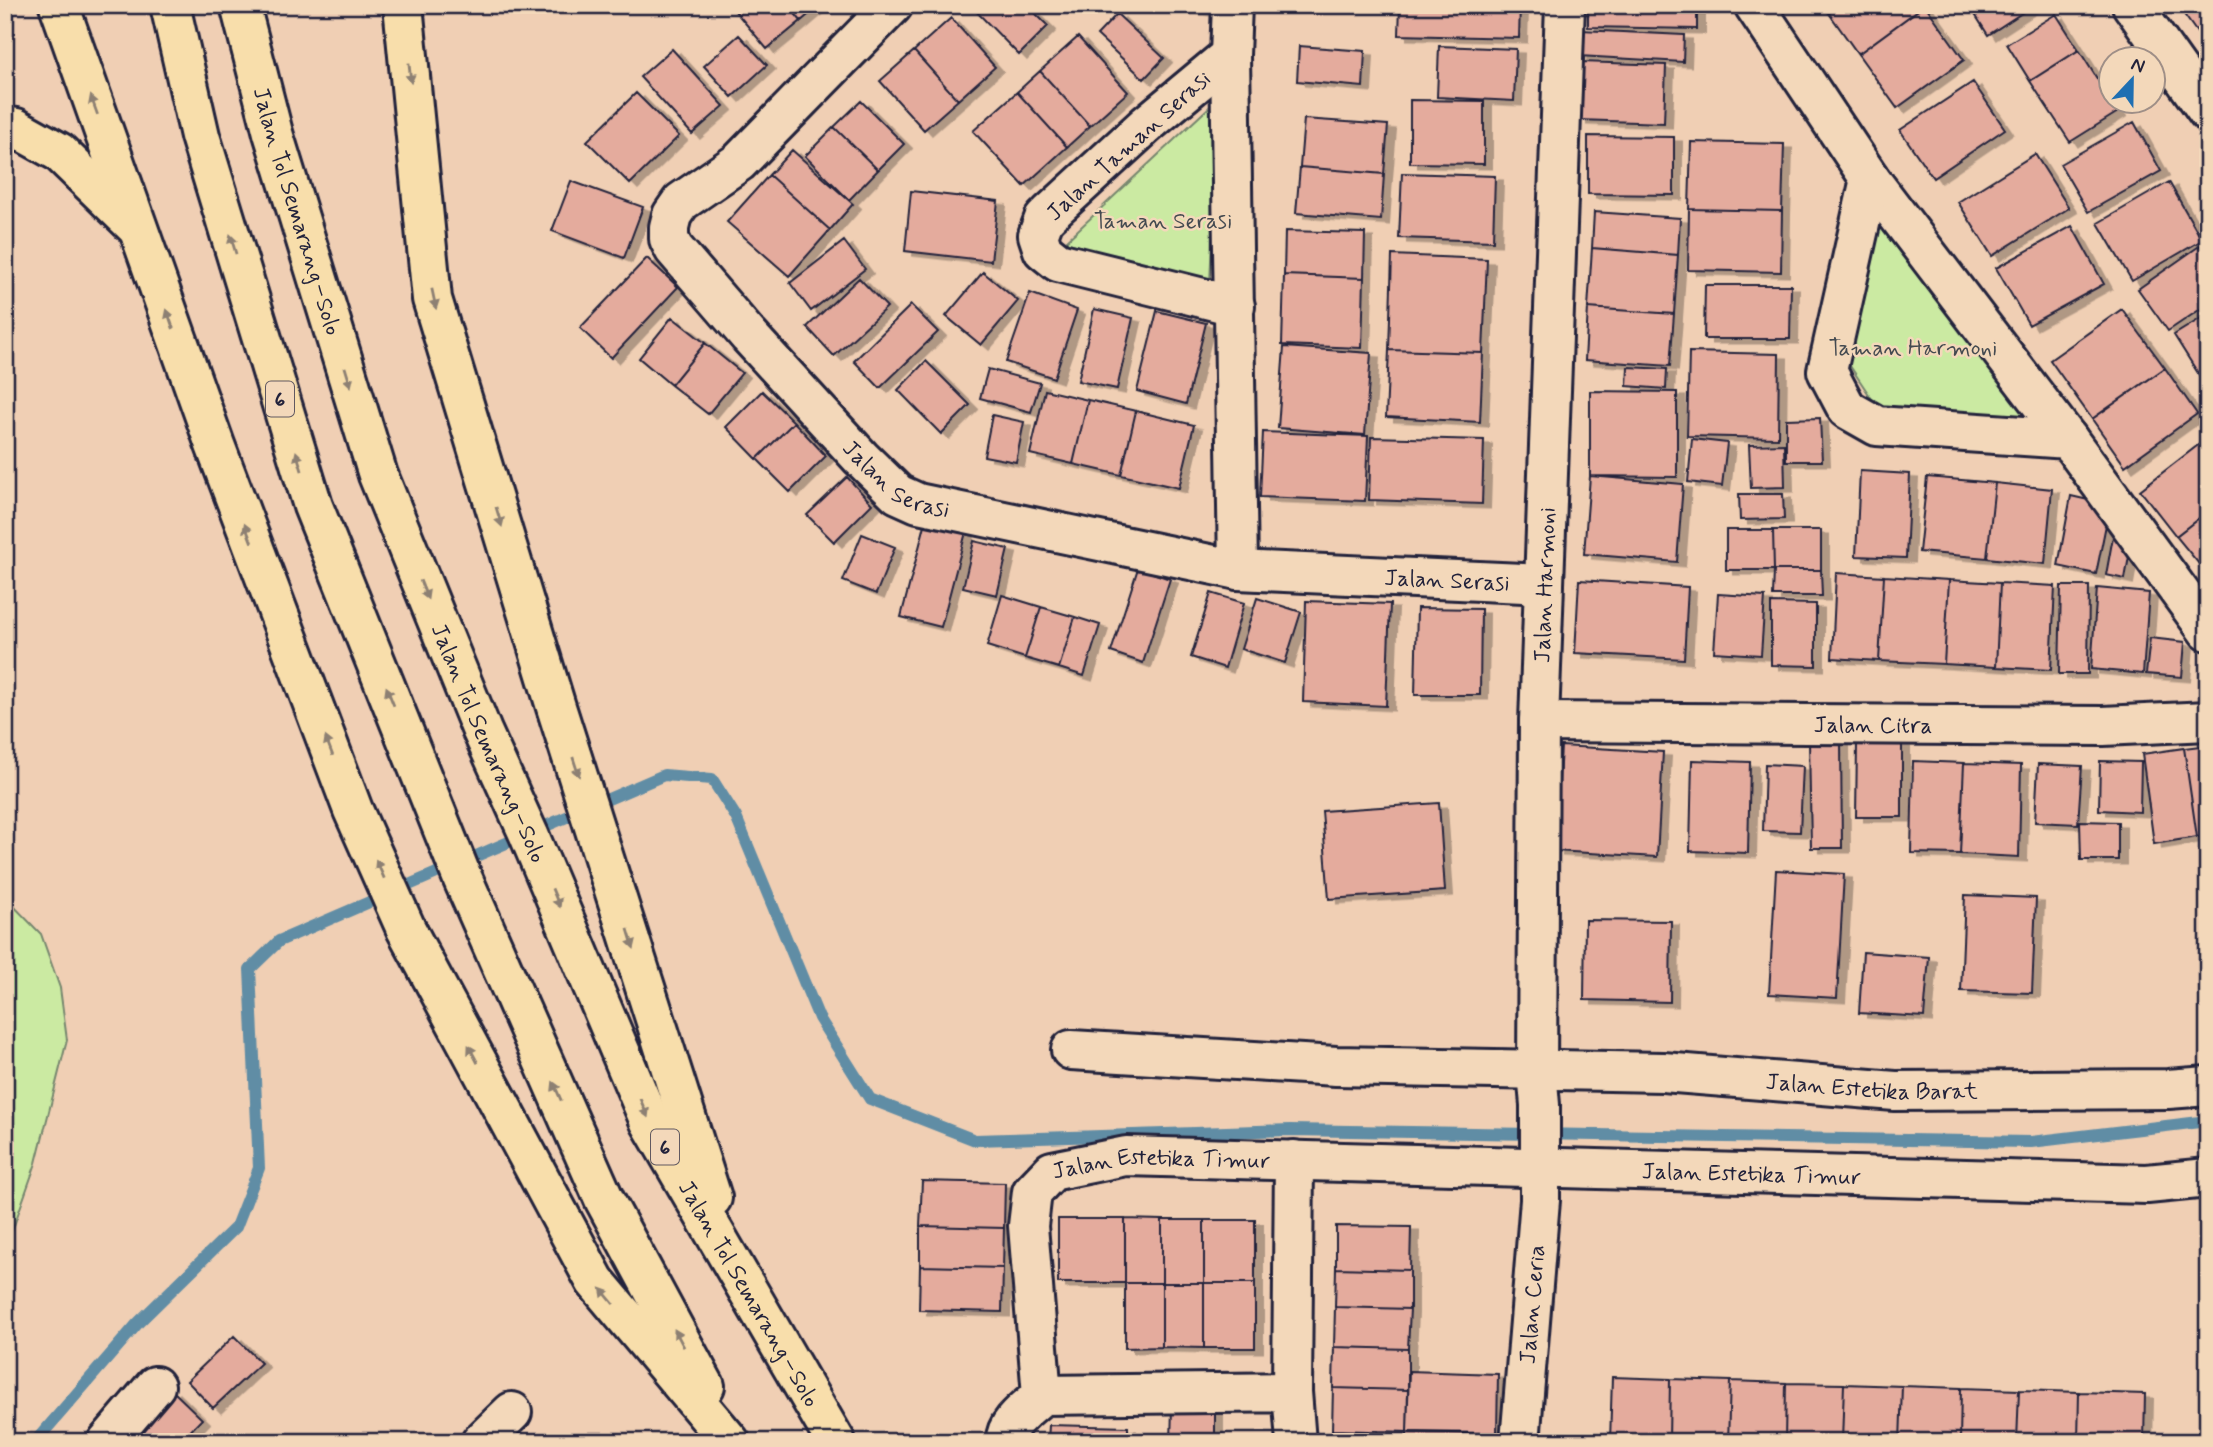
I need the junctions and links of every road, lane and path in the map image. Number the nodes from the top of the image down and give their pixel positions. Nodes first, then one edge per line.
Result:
1 (59, 5) edge
2 (170, 5) edge
3 (240, 5) edge
4 (403, 5) edge
5 (893, 5) edge
6 (1232, 5) edge
7 (1565, 5) edge
8 (1754, 5) edge
9 (2132, 5) edge
10 (1230, 55) junction
11 (2208, 111) edge
12 (5, 126) edge
13 (1870, 179) junction
14 (139, 229) junction
15 (1235, 306) junction
16 (2068, 439) junction
17 (1238, 570) junction
18 (1544, 584) junction
19 (2208, 631) edge
20 (2208, 721) edge
21 (1539, 722) junction
22 (1071, 1050) dead end
23 (1538, 1081) junction
24 (2208, 1086) edge
25 (1294, 1160) junction
26 (1539, 1162) junction
27 (2208, 1178) edge
28 (734, 1266) junction
29 (155, 1385) dead end
30 (1292, 1392) junction
31 (1042, 1395) junction
32 (512, 1412) dead end
33 (107, 1442) edge
34 (481, 1442) edge
35 (732, 1442) edge
36 (836, 1442) edge
37 (1006, 1442) edge
38 (1296, 1442) edge
39 (1520, 1442) edge

14 -> 1 highway
35 -> 2 highway, 6
3 -> 28 highway, Jalan Tol Semarang–Solo / 6
4 -> 28 highway
5 - 17 street, Jalan Serasi
6 - 10 street, Jalan Taman Serasi
7 - 18 street, Jalan Harmoni
8 - 13 street
9 - 11 street
10 - 15 street, Jalan Taman Serasi
10 - 15 street, Jalan Taman Serasi
12 - 14 highway
13 - 16 street
13 - 16 street
35 -> 14 highway
15 - 17 street, Jalan Taman Serasi
16 - 19 street
17 - 18 street, Jalan Serasi
18 - 21 street, Jalan Harmoni
20 - 21 street, Jalan Citra
21 - 23 street, Jalan Harmoni
22 - 23 street, Jalan Estetika Barat
23 - 24 street, Jalan Estetika Barat
23 - 26 street, Jalan Harmoni
25 - 26 street, Jalan Estetika Timur
25 - 30 street, Jalan Estetika Timur
25 - 31 street, Jalan Estetika Timur
26 - 27 street, Jalan Estetika Timur
26 - 39 street, Jalan Ceria
28 - 36 highway, Jalan Tol Semarang–Solo / 6
29 - 33 street
30 - 31 street
30 - 38 street, Jalan Estetika Timur
31 - 37 street
32 - 34 street

